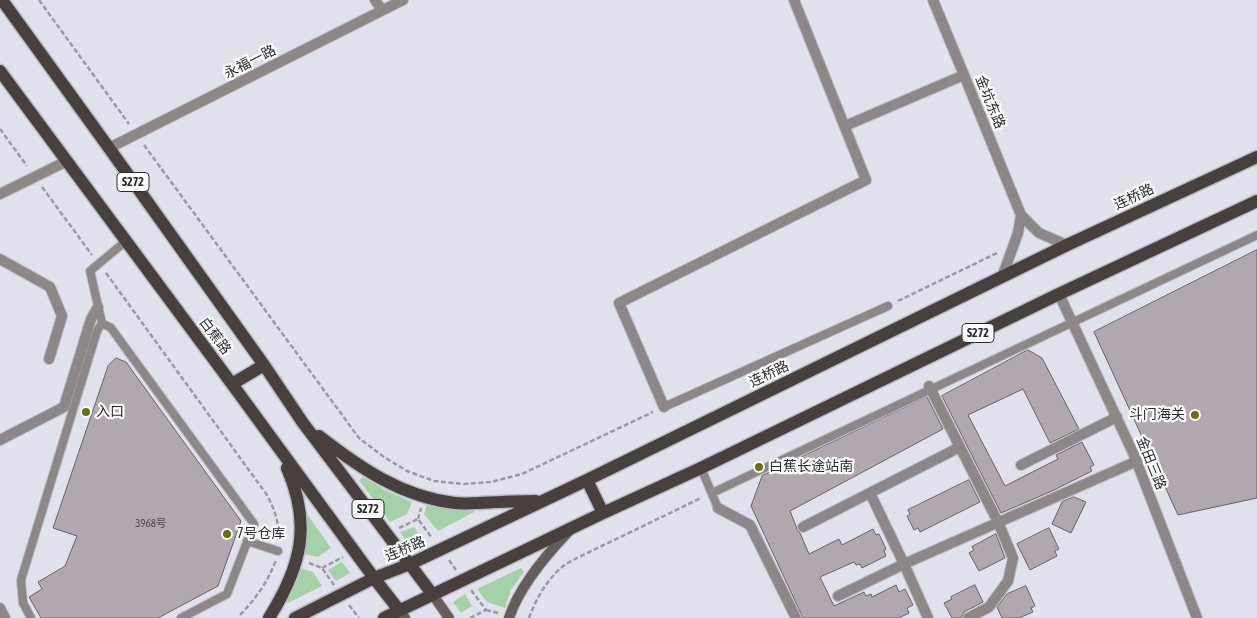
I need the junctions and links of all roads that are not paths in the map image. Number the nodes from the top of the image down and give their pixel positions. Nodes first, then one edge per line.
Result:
1 (2, 0) edge
2 (375, 0) edge
3 (403, 0) edge
4 (794, 0) edge
5 (932, 0) edge
6 (382, 10) junction
7 (0, 71) edge
8 (964, 75) junction
9 (845, 126) junction
10 (109, 148) junction
11 (1257, 157) edge
12 (68, 161) junction
13 (0, 194) edge
14 (1257, 201) edge
15 (1021, 215) junction
16 (1257, 235) edge
17 (126, 241) junction
18 (1067, 245) junction
19 (0, 259) edge
20 (1002, 277) junction
21 (1059, 294) junction
22 (888, 306) road end
23 (98, 307) junction
24 (1073, 322) junction
25 (102, 323) junction
26 (49, 360) dead end
27 (264, 364) junction
28 (232, 384) junction
29 (929, 386) dead end
30 (664, 407) joint
31 (1117, 418) junction
32 (303, 423) junction
33 (0, 440) edge
34 (278, 447) junction
35 (960, 447) junction
36 (1137, 461) junction
37 (1021, 465) dead end
38 (701, 468) junction
39 (587, 480) junction
40 (712, 493) junction
41 (870, 493) junction
42 (541, 501) junction
43 (718, 508) joint
44 (603, 513) junction
45 (998, 522) junction
46 (803, 527) dead end
47 (573, 528) junction
48 (247, 541) junction
49 (278, 551) road end
50 (410, 564) junction
51 (904, 564) junction
52 (374, 578) junction
53 (433, 595) junction
54 (838, 596) dead end
55 (0, 608) edge
56 (402, 614) edge
57 (5, 618) edge
58 (31, 618) edge
59 (181, 618) edge
60 (270, 618) edge
61 (295, 618) edge
62 (384, 618) edge
63 (449, 618) edge
64 (509, 618) edge
65 (796, 618) edge
66 (928, 618) edge
67 (968, 618) edge
68 (1197, 618) edge

1 - 10 main road, 白蕉路 / S272
2 - 6 street
3 - 6 street, 永福一路
4 - 9 street
5 - 8 street, 金坑东路
6 - 10 street, 永福一路
7 - 12 main road, 白蕉路 / S272
8 - 9 street
8 - 15 street, 金坑东路
9 - 30 street
10 - 27 main road, 白蕉路 / S272
11 - 18 main road, 连桥路
12 - 13 street
12 - 17 main road, 白蕉路 / S272
14 - 21 main road, S272
15 - 18 street, 金坑东路
15 - 20 street
16 - 24 lane
17 - 23 lane
17 - 28 main road, 白蕉路 / S272
18 - 20 main road, 连桥路
19 - 26 street
20 - 39 main road, 连桥路
21 - 24 street, 金田三路
21 - 38 main road, S272
22 - 30 lane
23 - 25 lane
23 - 33 street
24 - 31 street, 金田三路
24 - 40 lane
25 - 48 lane
25 - 58 lane
27 - 28 main road
27 - 32 main road, 白蕉路 / S272
28 - 34 main road, 白蕉路 / S272
29 - 35 street
31 - 36 street, 金田三路
31 - 37 street
32 - 42 main road
32 - 50 main road, S272
34 - 52 main road, 白蕉路 / S272
34 - 60 main road
35 - 41 street
35 - 45 street
36 - 45 street
36 - 68 street, 金田三路
38 - 40 lane
38 - 44 main road, S272
39 - 42 main road, 连桥路
39 - 44 main road
40 - 43 lane
41 - 46 street
41 - 51 street
42 - 50 main road, 连桥路
43 - 65 street
44 - 47 main road, S272
45 - 51 street
45 - 67 street
47 - 53 main road, S272
47 - 64 main road
48 - 49 lane
48 - 59 lane
50 - 52 main road, 连桥路
50 - 53 main road, S272
51 - 54 street
51 - 66 street
52 - 56 main road, 白蕉路 / S272
52 - 61 main road, 连桥路
53 - 56 main road, S272
53 - 63 main road
55 - 57 street
56 - 62 main road

